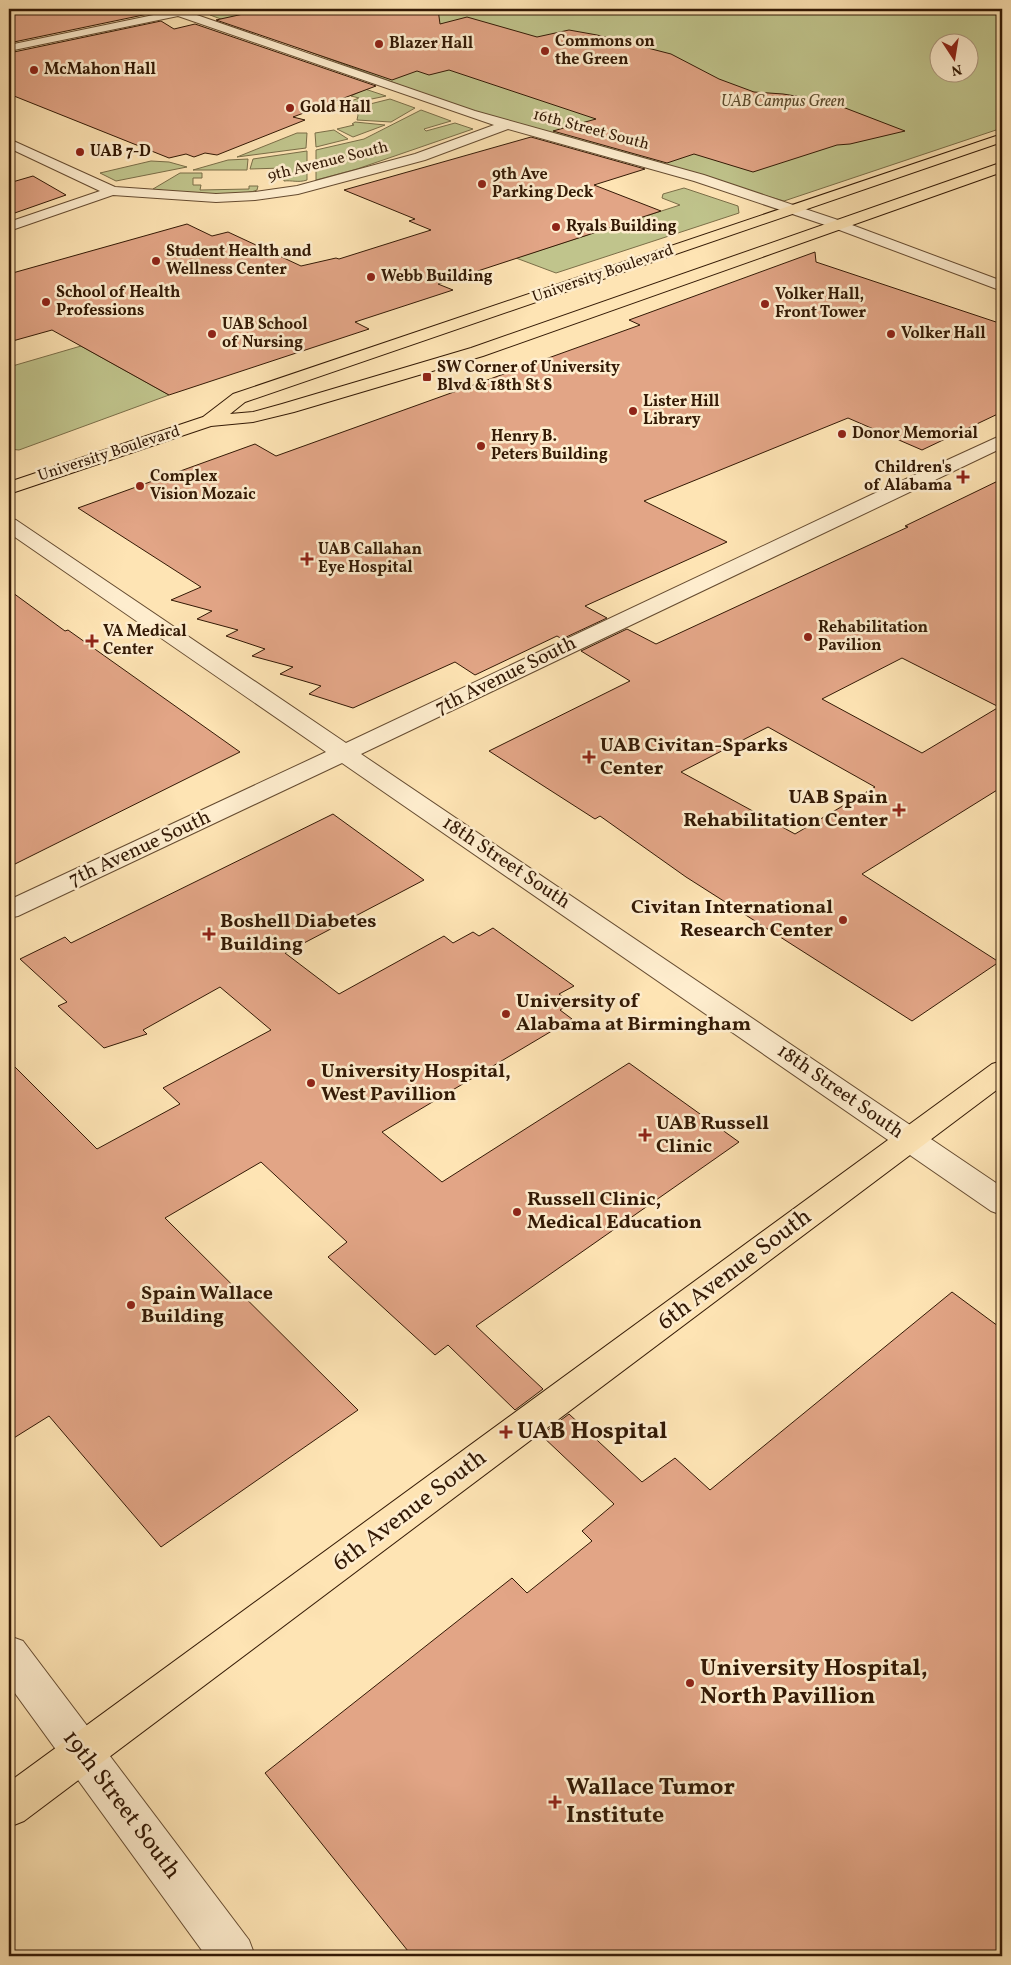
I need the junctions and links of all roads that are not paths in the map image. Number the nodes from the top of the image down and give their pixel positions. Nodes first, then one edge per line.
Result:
1 (195, 9) edge
2 (174, 11) edge
3 (9, 48) edge
4 (506, 125) junction
5 (1002, 138) edge
6 (9, 143) edge
7 (1002, 167) edge
8 (112, 191) junction
9 (792, 210) junction
10 (839, 225) junction
11 (9, 227) edge
12 (1002, 286) edge
13 (209, 421) junction
14 (1002, 441) edge
15 (9, 488) edge
16 (9, 524) edge
17 (345, 754) junction
18 (9, 910) edge
19 (1002, 1071) edge
20 (911, 1141) junction
21 (1002, 1203) edge
22 (9, 1654) edge
23 (82, 1753) junction
24 (9, 1807) edge
25 (233, 1956) edge

1 - 2 street
2 - 3 street
2 - 4 street, 16th Street South
4 - 8 street, 9th Avenue South
4 - 9 street, 16th Street South
5 - 9 main road, University Boulevard
6 - 8 street
7 - 10 main road, University Boulevard
8 - 11 street, 9th Avenue South
9 - 10 street, 16th Street South
9 - 13 main road, University Boulevard
10 - 12 street, 16th Street South
10 - 13 main road, University Boulevard
13 - 15 main road, University Boulevard
14 - 17 street, 7th Avenue South
16 - 17 street, 18th Street South
17 - 18 street, 7th Avenue South
17 - 20 street, 18th Street South
19 - 20 main road, 6th Avenue South
20 - 21 street, 18th Street South
20 - 23 main road, 6th Avenue South
22 - 23 street, 19th Street South
23 - 24 main road, 6th Avenue South
23 - 25 street, 19th Street South

